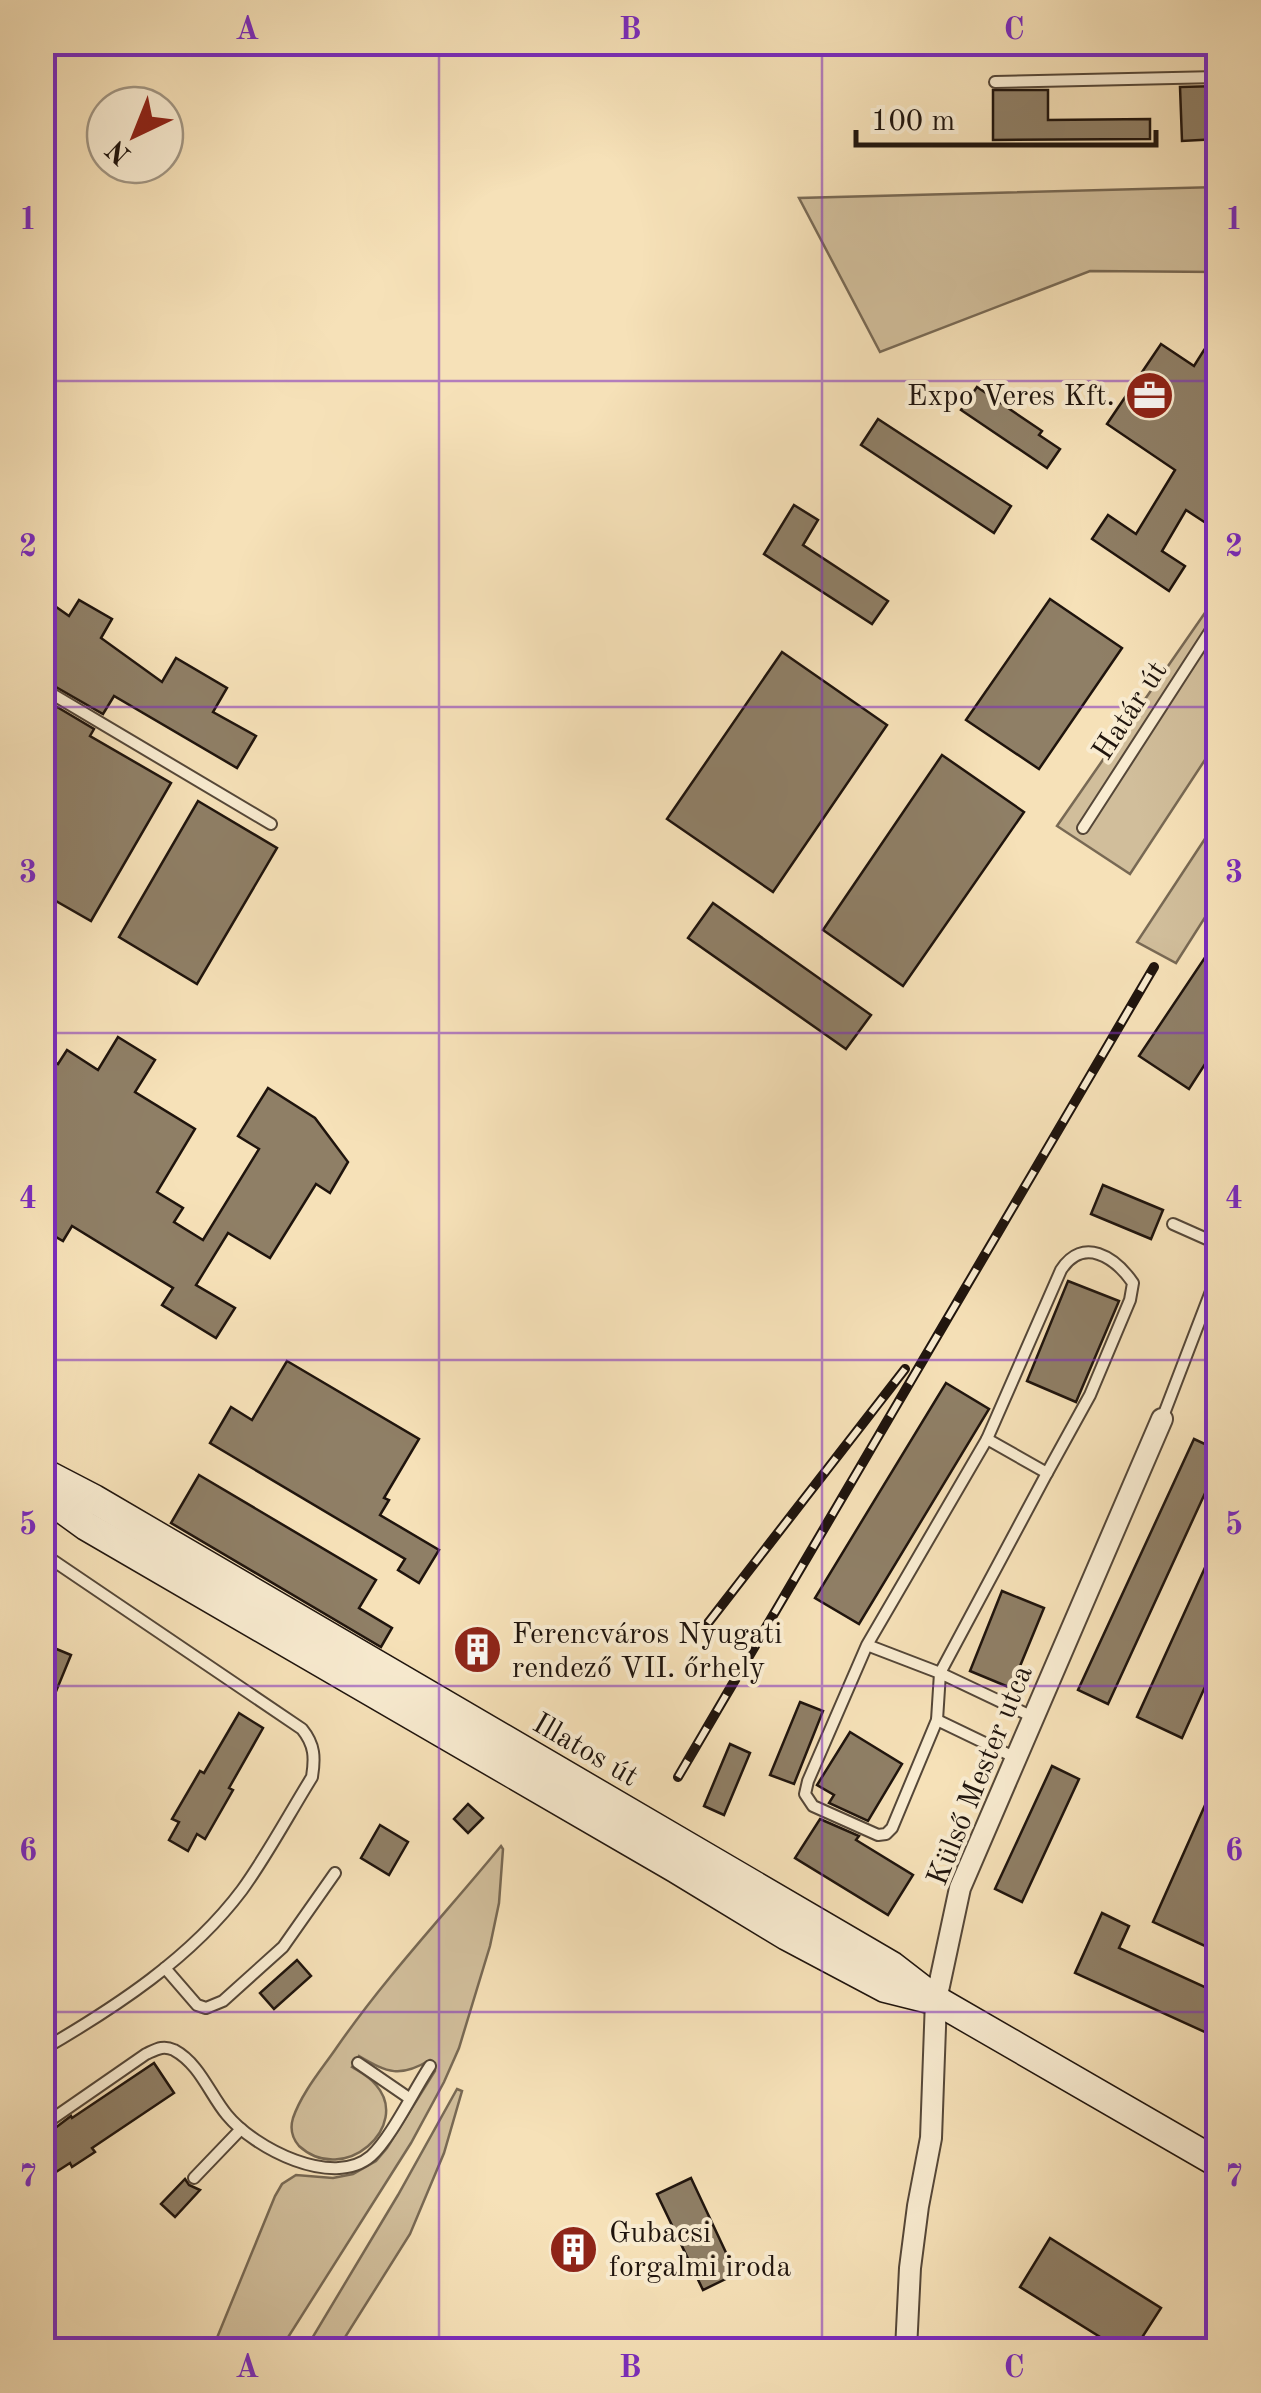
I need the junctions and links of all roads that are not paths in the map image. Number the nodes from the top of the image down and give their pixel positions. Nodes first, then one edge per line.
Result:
1 (1218, 77) edge
2 (994, 82) dead end
3 (1218, 619) edge
4 (42, 688) edge
5 (271, 824) dead end
6 (1083, 828) dead end
7 (1173, 1224) dead end
8 (1218, 1244) edge
9 (1218, 1273) edge
10 (1162, 1420) joint
11 (988, 1440) junction
12 (42, 1472) edge
13 (1047, 1473) junction
14 (42, 1494) edge
15 (42, 1552) edge
16 (867, 1645) junction
17 (940, 1673) junction
18 (1034, 1717) junction
19 (937, 1720) junction
20 (1016, 1758) junction
21 (335, 1873) dead end
22 (165, 1968) junction
23 (936, 2000) junction
24 (42, 2050) edge
25 (358, 2063) dead end
26 (430, 2066) dead end
27 (409, 2098) junction
28 (42, 2126) edge
29 (241, 2130) junction
30 (1218, 2163) edge
31 (194, 2178) dead end
32 (906, 2350) edge

1 - 2 lane
3 - 6 lane, Határ út
4 - 5 lane
7 - 8 lane
9 - 10 lane
10 - 18 street, Külső Mester utca
11 - 13 lane
11 - 13 lane
11 - 16 lane
12 - 23 street, Illatos út
13 - 17 lane
14 - 23 street, Illatos út
15 - 22 lane
16 - 17 lane
16 - 19 lane
17 - 18 lane
17 - 19 lane
18 - 20 street, Külső Mester utca
19 - 20 lane
20 - 23 street, Külső Mester utca
21 - 22 lane
22 - 24 lane
23 - 30 street, Illatos út
23 - 32 street, Külső Mester utca
25 - 27 lane
26 - 27 lane
27 - 29 lane
28 - 29 lane
29 - 31 lane

